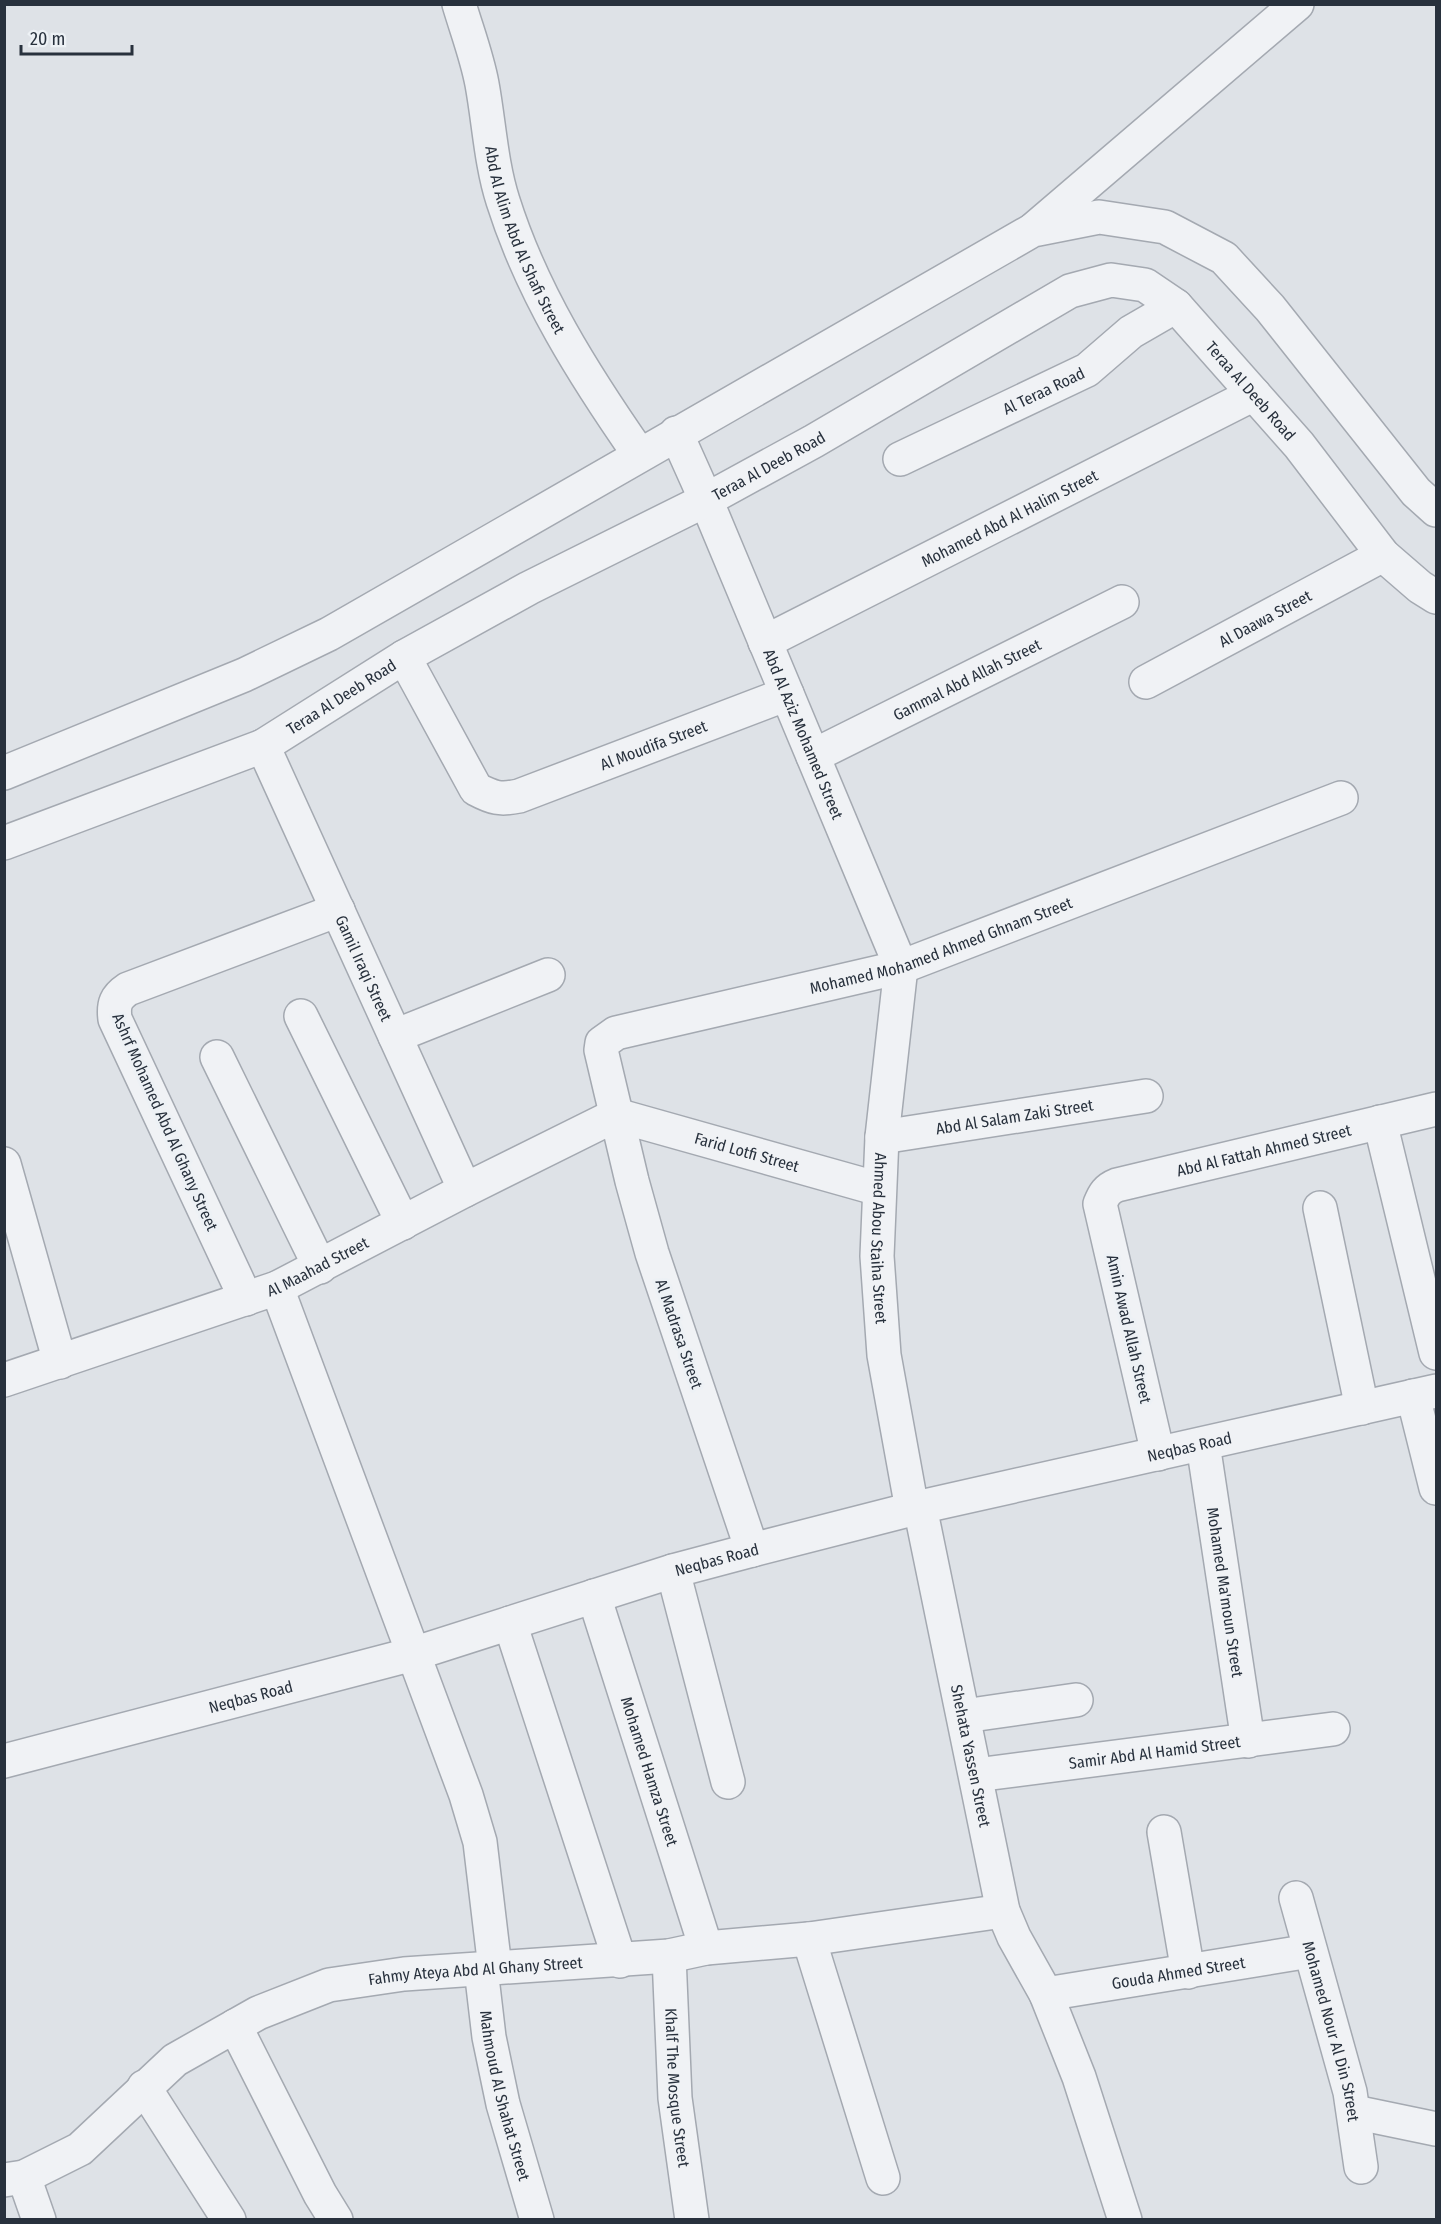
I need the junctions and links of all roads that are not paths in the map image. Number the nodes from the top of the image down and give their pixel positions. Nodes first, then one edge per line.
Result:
1 (459, 4) edge
2 (1297, 4) edge
3 (1033, 230) junction
4 (1176, 306) junction
5 (1254, 394) junction
6 (681, 442) junction
7 (639, 454) junction
8 (900, 459) dead end
9 (703, 493) junction
10 (1437, 510) edge
11 (1383, 555) junction
12 (1437, 597) edge
13 (1122, 602) dead end
14 (765, 642) junction
15 (404, 657) junction
16 (1146, 682) dead end
17 (787, 694) junction
18 (263, 746) junction
19 (813, 756) junction
20 (4, 773) edge
21 (1341, 798) dead end
22 (4, 843) edge
23 (338, 910) junction
24 (901, 967) junction
25 (548, 975) dead end
26 (301, 1016) dead end
27 (395, 1036) junction
28 (217, 1057) dead end
29 (1146, 1096) dead end
30 (1437, 1109) edge
31 (616, 1115) junction
32 (1380, 1122) junction
33 (882, 1137) junction
34 (4, 1164) edge
35 (879, 1189) junction
36 (465, 1190) junction
37 (1100, 1204) joint
38 (1320, 1208) dead end
39 (403, 1223) junction
40 (320, 1267) junction
41 (277, 1288) junction
42 (246, 1299) junction
43 (1437, 1353) edge
44 (60, 1362) junction
45 (4, 1380) edge
46 (1425, 1393) edge
47 (1362, 1408) junction
48 (1203, 1444) junction
49 (1158, 1454) junction
50 (1437, 1488) edge
51 (916, 1508) junction
52 (752, 1550) junction
53 (673, 1571) junction
54 (594, 1596) junction
55 (510, 1623) junction
56 (413, 1654) junction
57 (1076, 1700) dead end
58 (964, 1716) junction
59 (1334, 1729) dead end
60 (1248, 1741) junction
61 (4, 1761) edge
62 (976, 1775) junction
63 (728, 1782) dead end
64 (1164, 1832) dead end
65 (1296, 1898) dead end
66 (1003, 1911) junction
67 (809, 1939) junction
68 (706, 1948) junction
69 (1310, 1951) junction
70 (669, 1956) junction
71 (620, 1961) junction
72 (488, 1969) junction
73 (1188, 1972) junction
74 (1047, 1994) junction
75 (235, 2026) junction
76 (144, 2087) junction
77 (1354, 2112) junction
78 (1437, 2129) edge
79 (1361, 2167) dead end
80 (12, 2174) edge
81 (883, 2178) dead end
82 (39, 2220) edge
83 (229, 2220) edge
84 (336, 2220) edge
85 (537, 2220) edge
86 (692, 2220) edge
87 (1125, 2220) edge

1 - 7 street, Abd Al Alim Abd Al Shafi Street
2 - 3 street
3 - 6 street
3 - 10 street
4 - 5 street, Teraa Al Deeb Road
4 - 8 street, Al Teraa Road
4 - 9 street, Teraa Al Deeb Road
5 - 11 street, Teraa Al Deeb Road
5 - 14 street, Mohamed Abd Al Halim Street
6 - 7 street
6 - 9 street, Abd Al Aziz Mohamed Street
7 - 20 street
9 - 14 street, Abd Al Aziz Mohamed Street
9 - 15 street, Teraa Al Deeb Road
11 - 12 street, Teraa Al Deeb Road
11 - 16 street, Al Daawa Street
13 - 19 street, Gammal Abd Allah Street
14 - 17 street, Abd Al Aziz Mohamed Street
15 - 17 street, Al Moudifa Street
15 - 18 street, Teraa Al Deeb Road
17 - 19 street, Abd Al Aziz Mohamed Street
18 - 22 street, Teraa Al Deeb Road
18 - 23 street, Gamil Iraqi Street
19 - 24 street, Abd Al Aziz Mohamed Street
21 - 24 street, Mohamed Mohamed Ahmed Ghnam Street
23 - 27 street, Gamil Iraqi Street
23 - 42 street, Ashrf Mohamed Abd Al Ghany Street
24 - 31 street, Mohamed Mohamed Ahmed Ghnam Street
24 - 33 street, Ahmed Abou Staiha Street
25 - 27 street
26 - 39 street
27 - 36 street, Gamil Iraqi Street
28 - 40 street
29 - 33 street, Abd Al Salam Zaki Street
30 - 32 street, Abd Al Fattah Ahmed Street
31 - 35 street, Farid Lotfi Street
31 - 36 street, Al Maahad Street
31 - 52 street, Al Madrasa Street
32 - 37 street, Abd Al Fattah Ahmed Street
32 - 43 street
33 - 35 street, Ahmed Abou Staiha Street
34 - 44 street
35 - 51 street, Ahmed Abou Staiha Street
36 - 39 street, Al Maahad Street
37 - 49 street, Amin Awad Allah Street
38 - 47 street
39 - 40 street, Al Maahad Street
40 - 41 street, Al Maahad Street
41 - 42 street, Al Maahad Street
41 - 56 street, Mahmoud Al Shahat Street
42 - 44 street, Al Maahad Street
44 - 45 street, Al Maahad Street
46 - 47 street, Neqbas Road
46 - 50 street
47 - 48 street, Neqbas Road
48 - 49 street, Neqbas Road
48 - 60 street, Mohamed Ma'moun Street
49 - 51 street, Neqbas Road
51 - 52 street, Neqbas Road
51 - 58 street, Shehata Yassen Street
52 - 53 street, Neqbas Road
53 - 54 street, Neqbas Road
53 - 63 street
54 - 55 street, Neqbas Road
54 - 68 street, Mohamed Hamza Street
55 - 56 street, Neqbas Road
55 - 71 street
56 - 61 street, Neqbas Road
56 - 72 street, Mahmoud Al Shahat Street
57 - 58 street
58 - 62 street, Shehata Yassen Street
59 - 60 street, Samir Abd Al Hamid Street
60 - 62 street, Samir Abd Al Hamid Street
62 - 66 street, Shehata Yassen Street
64 - 73 street
65 - 69 street, Mohamed Nour Al Din Street
66 - 67 street, Fahmy Ateya Abd Al Ghany Street
66 - 74 street, Shehata Yassen Street
67 - 68 street, Fahmy Ateya Abd Al Ghany Street
67 - 81 street
68 - 70 street, Fahmy Ateya Abd Al Ghany Street
69 - 73 street, Gouda Ahmed Street
69 - 77 street, Mohamed Nour Al Din Street
70 - 71 street, Fahmy Ateya Abd Al Ghany Street
70 - 86 street, Khalf The Mosque Street
71 - 72 street, Fahmy Ateya Abd Al Ghany Street
72 - 75 street, Fahmy Ateya Abd Al Ghany Street
72 - 85 street, Mahmoud Al Shahat Street
73 - 74 street, Gouda Ahmed Street
74 - 87 street, Shehata Yassen Street
75 - 76 street, Fahmy Ateya Abd Al Ghany Street
75 - 84 street
76 - 80 street, Fahmy Ateya Abd Al Ghany Street
76 - 83 street
77 - 78 street
77 - 79 street, Mohamed Nour Al Din Street
80 - 82 street

